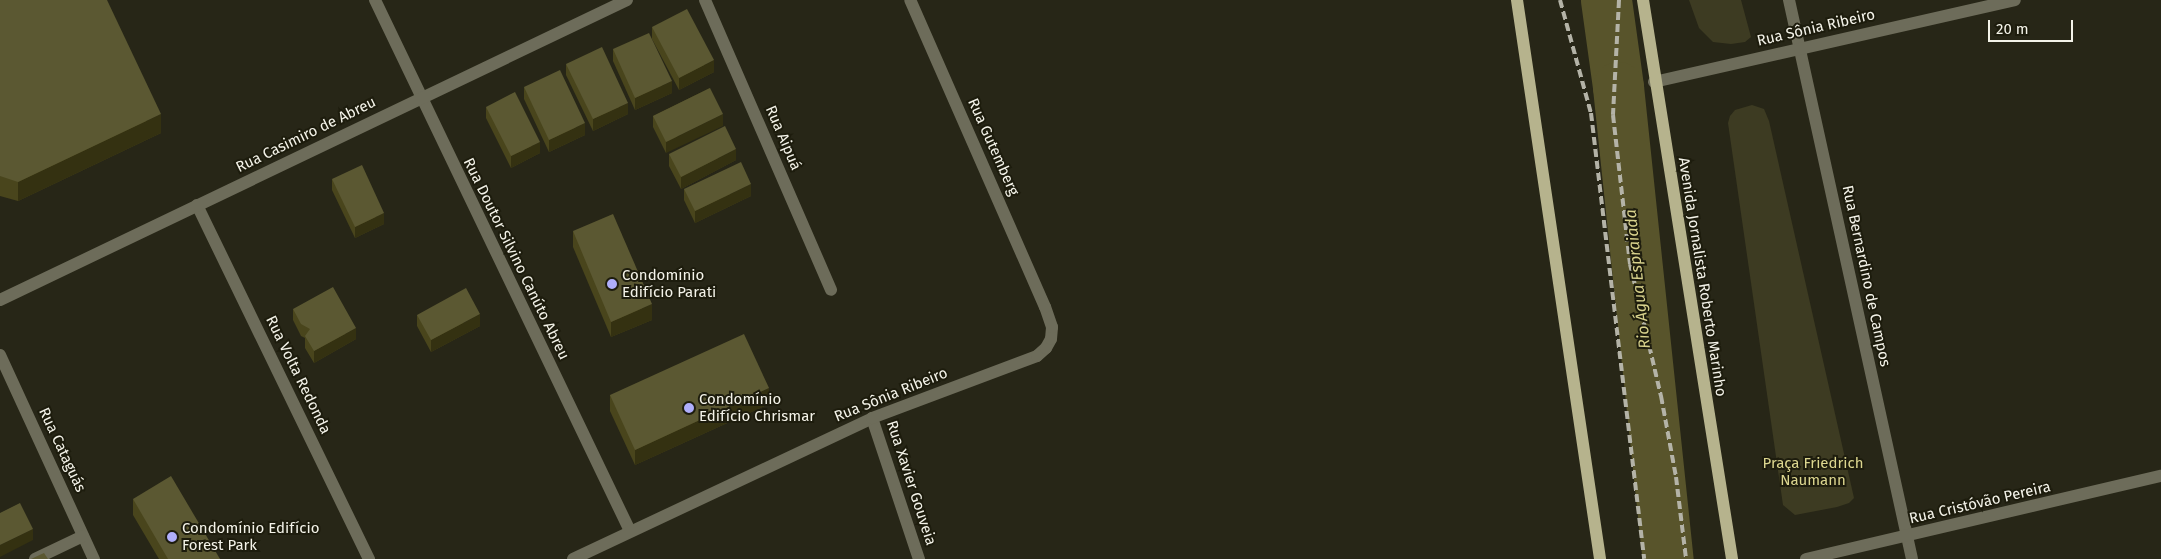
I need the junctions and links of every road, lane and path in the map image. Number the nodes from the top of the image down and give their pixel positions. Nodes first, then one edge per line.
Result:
1 (375, 0) edge
2 (626, 0) edge
3 (706, 0) edge
4 (910, 0) edge
5 (1517, 0) edge
6 (1643, 0) edge
7 (1789, 0) edge
8 (2015, 0) edge
9 (1800, 49) junction
10 (1654, 82) junction
11 (421, 98) junction
12 (198, 205) junction
13 (831, 290) dead end
14 (0, 300) edge
15 (1045, 307) joint
16 (0, 355) edge
17 (872, 418) junction
18 (2161, 476) edge
19 (630, 531) junction
20 (83, 536) junction
21 (1907, 537) junction
22 (35, 559) edge
23 (94, 559) edge
24 (369, 559) edge
25 (573, 559) edge
26 (919, 559) edge
27 (1600, 559) edge
28 (1732, 559) edge
29 (1806, 559) edge
30 (1912, 559) edge

1 - 11 street, Rua Doutor Silvino Canúto Abreu
2 - 11 street, Rua Casimiro de Abreu
3 - 13 street, Rua Aipuá
4 - 15 street, Rua Gutemberg
5 - 27 main road
6 - 10 main road, Avenida Jornalista Roberto Marinho
7 - 9 street, Rua Bernardino de Campos
8 - 9 street, Rua Sônia Ribeiro
9 - 10 street, Rua Sônia Ribeiro
9 - 21 street, Rua Bernardino de Campos
10 - 28 main road, Avenida Jornalista Roberto Marinho
11 - 12 street, Rua Casimiro de Abreu
11 - 19 street, Rua Doutor Silvino Canúto Abreu
12 - 14 street, Rua Casimiro de Abreu
12 - 24 street, Rua Volta Redonda
15 - 17 street, Rua Sônia Ribeiro
16 - 20 street, Rua Cataguás
17 - 19 street, Rua Sônia Ribeiro
17 - 26 street, Rua Xavier Gouveia
18 - 21 street, Rua Cristóvão Pereira
19 - 25 street, Rua Sônia Ribeiro
20 - 22 street
20 - 23 street, Rua Cataguás
21 - 29 street, Rua Cristóvão Pereira
21 - 30 street, Rua Bernardino de Campos

